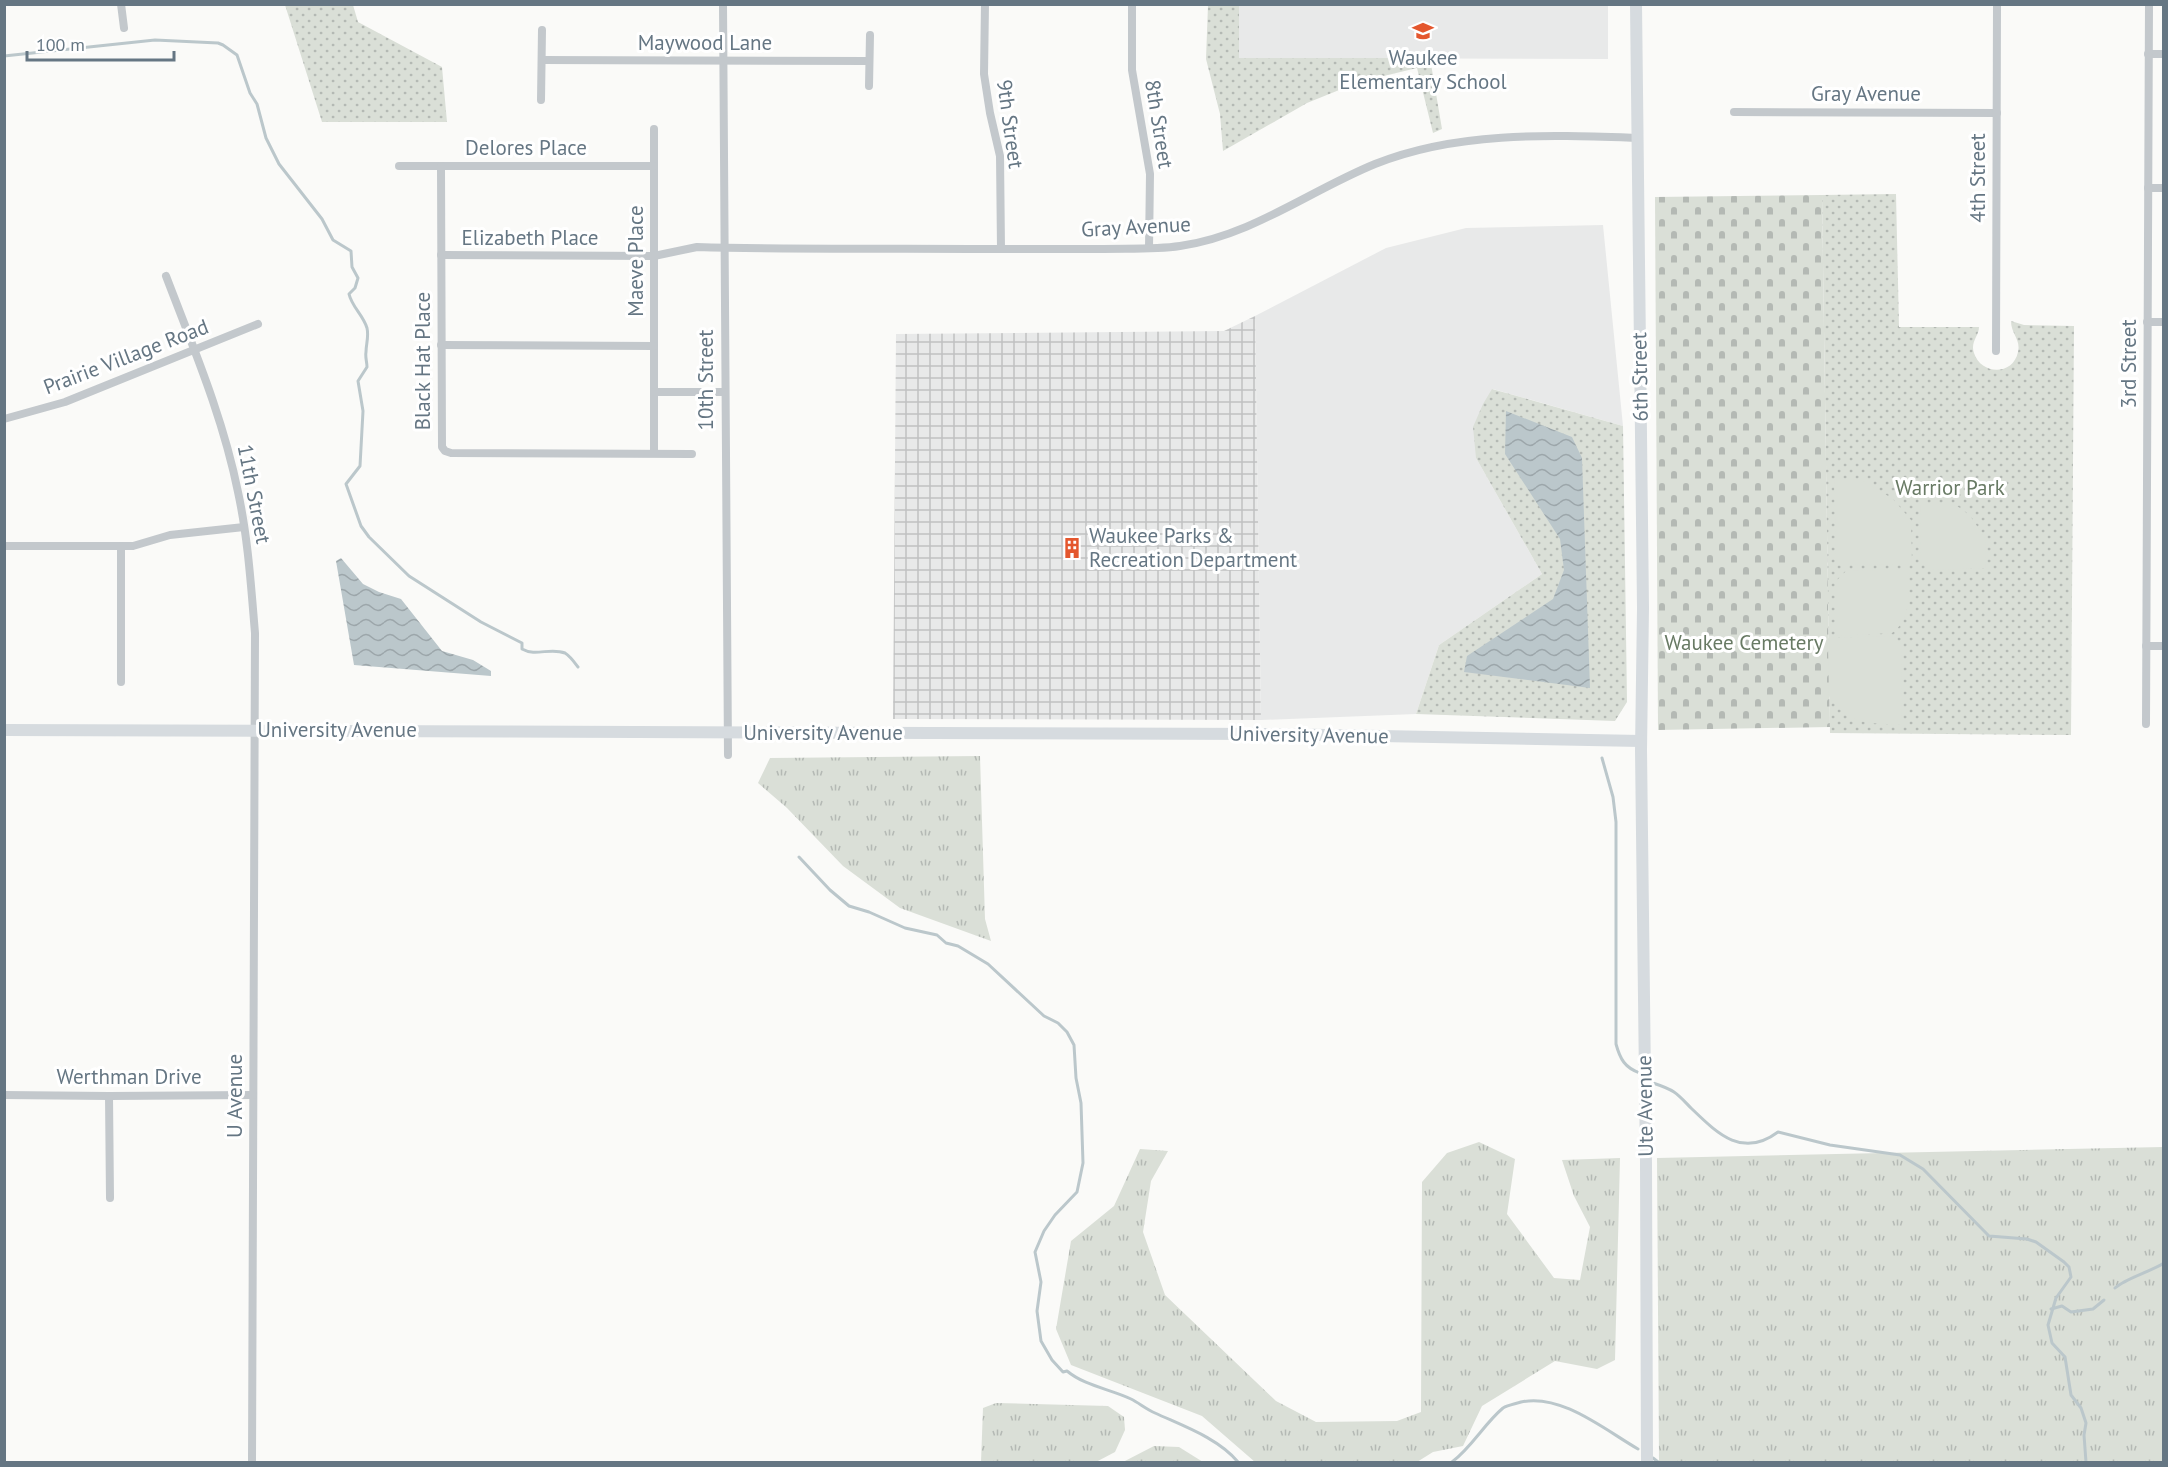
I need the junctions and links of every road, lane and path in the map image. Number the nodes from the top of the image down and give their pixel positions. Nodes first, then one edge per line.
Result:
1 (121, 4) edge
2 (723, 4) edge
3 (985, 4) edge
4 (1132, 4) edge
5 (1636, 4) edge
6 (1997, 4) edge
7 (2149, 4) edge
8 (124, 28) dead end
9 (542, 30) dead end
10 (870, 35) dead end
11 (2148, 54) junction
12 (2163, 54) edge
13 (542, 60) junction
14 (723, 61) junction
15 (869, 62) junction
16 (869, 86) dead end
17 (541, 100) dead end
18 (1734, 112) dead end
19 (1996, 113) junction
20 (654, 129) dead end
21 (1637, 138) junction
22 (399, 166) dead end
23 (441, 166) junction
24 (654, 166) junction
25 (2148, 188) junction
26 (2163, 188) edge
27 (724, 248) junction
28 (1149, 248) junction
29 (1001, 249) junction
30 (441, 255) junction
31 (654, 256) junction
32 (166, 276) dead end
33 (2147, 322) junction
34 (2163, 322) edge
35 (258, 324) dead end
36 (441, 345) junction
37 (654, 346) junction
38 (194, 350) junction
39 (1996, 351) dead end
40 (654, 392) junction
41 (724, 392) junction
42 (4, 419) edge
43 (654, 453) junction
44 (692, 454) dead end
45 (244, 527) junction
46 (4, 546) edge
47 (121, 546) junction
48 (2146, 646) junction
49 (2163, 646) edge
50 (121, 682) dead end
51 (2146, 724) dead end
52 (4, 730) edge
53 (254, 730) junction
54 (727, 732) junction
55 (1641, 746) junction
56 (728, 755) dead end
57 (4, 1095) edge
58 (253, 1095) junction
59 (109, 1096) junction
60 (110, 1198) dead end
61 (252, 1462) edge
62 (1647, 1462) edge

1 - 8 street
2 - 14 street, 10th Street
3 - 29 street, 9th Street
4 - 28 street, 8th Street
5 - 21 street, 6th Street
6 - 19 street, 4th Street
7 - 11 street, 3rd Street
9 - 13 street
10 - 15 street
11 - 12 street
11 - 25 street, 3rd Street
13 - 14 street, Maywood Lane
13 - 17 street
14 - 15 street, Maywood Lane
14 - 27 street, 10th Street
15 - 16 street
18 - 19 street, Gray Avenue
19 - 39 street, 4th Street
20 - 24 street, Maeve Place
21 - 28 street, Gray Avenue
21 - 55 street, 6th Street
22 - 23 street, Delores Place
23 - 24 street, Delores Place
23 - 30 street, Black Hat Place
24 - 31 street, Maeve Place
25 - 26 street
25 - 33 street, 3rd Street
27 - 29 street, Gray Avenue
27 - 31 street, Elizabeth Place
27 - 41 street, 10th Street
28 - 29 street, Gray Avenue
30 - 31 street, Elizabeth Place
30 - 36 street, Black Hat Place
31 - 37 street, Maeve Place
32 - 38 street, 11th Street
33 - 34 street
33 - 48 street, 3rd Street
35 - 38 street, Prairie Village Road
36 - 37 street
36 - 43 street, Black Hat Place
37 - 40 street, Maeve Place
38 - 42 street, Prairie Village Road
38 - 45 street, 11th Street
40 - 41 street
40 - 43 street, Maeve Place
41 - 54 street, 10th Street
43 - 44 street, Black Hat Place
45 - 47 street
45 - 53 street, 11th Street
46 - 47 street
47 - 50 street
48 - 49 street
48 - 51 street, 3rd Street
52 - 53 street, University Avenue
53 - 54 street, University Avenue
53 - 58 street, U Avenue
54 - 55 street, University Avenue
54 - 56 street, 10th Street
55 - 62 street, Ute Avenue
57 - 59 street, Werthman Drive
58 - 59 street, Werthman Drive
58 - 61 street, U Avenue
59 - 60 street

